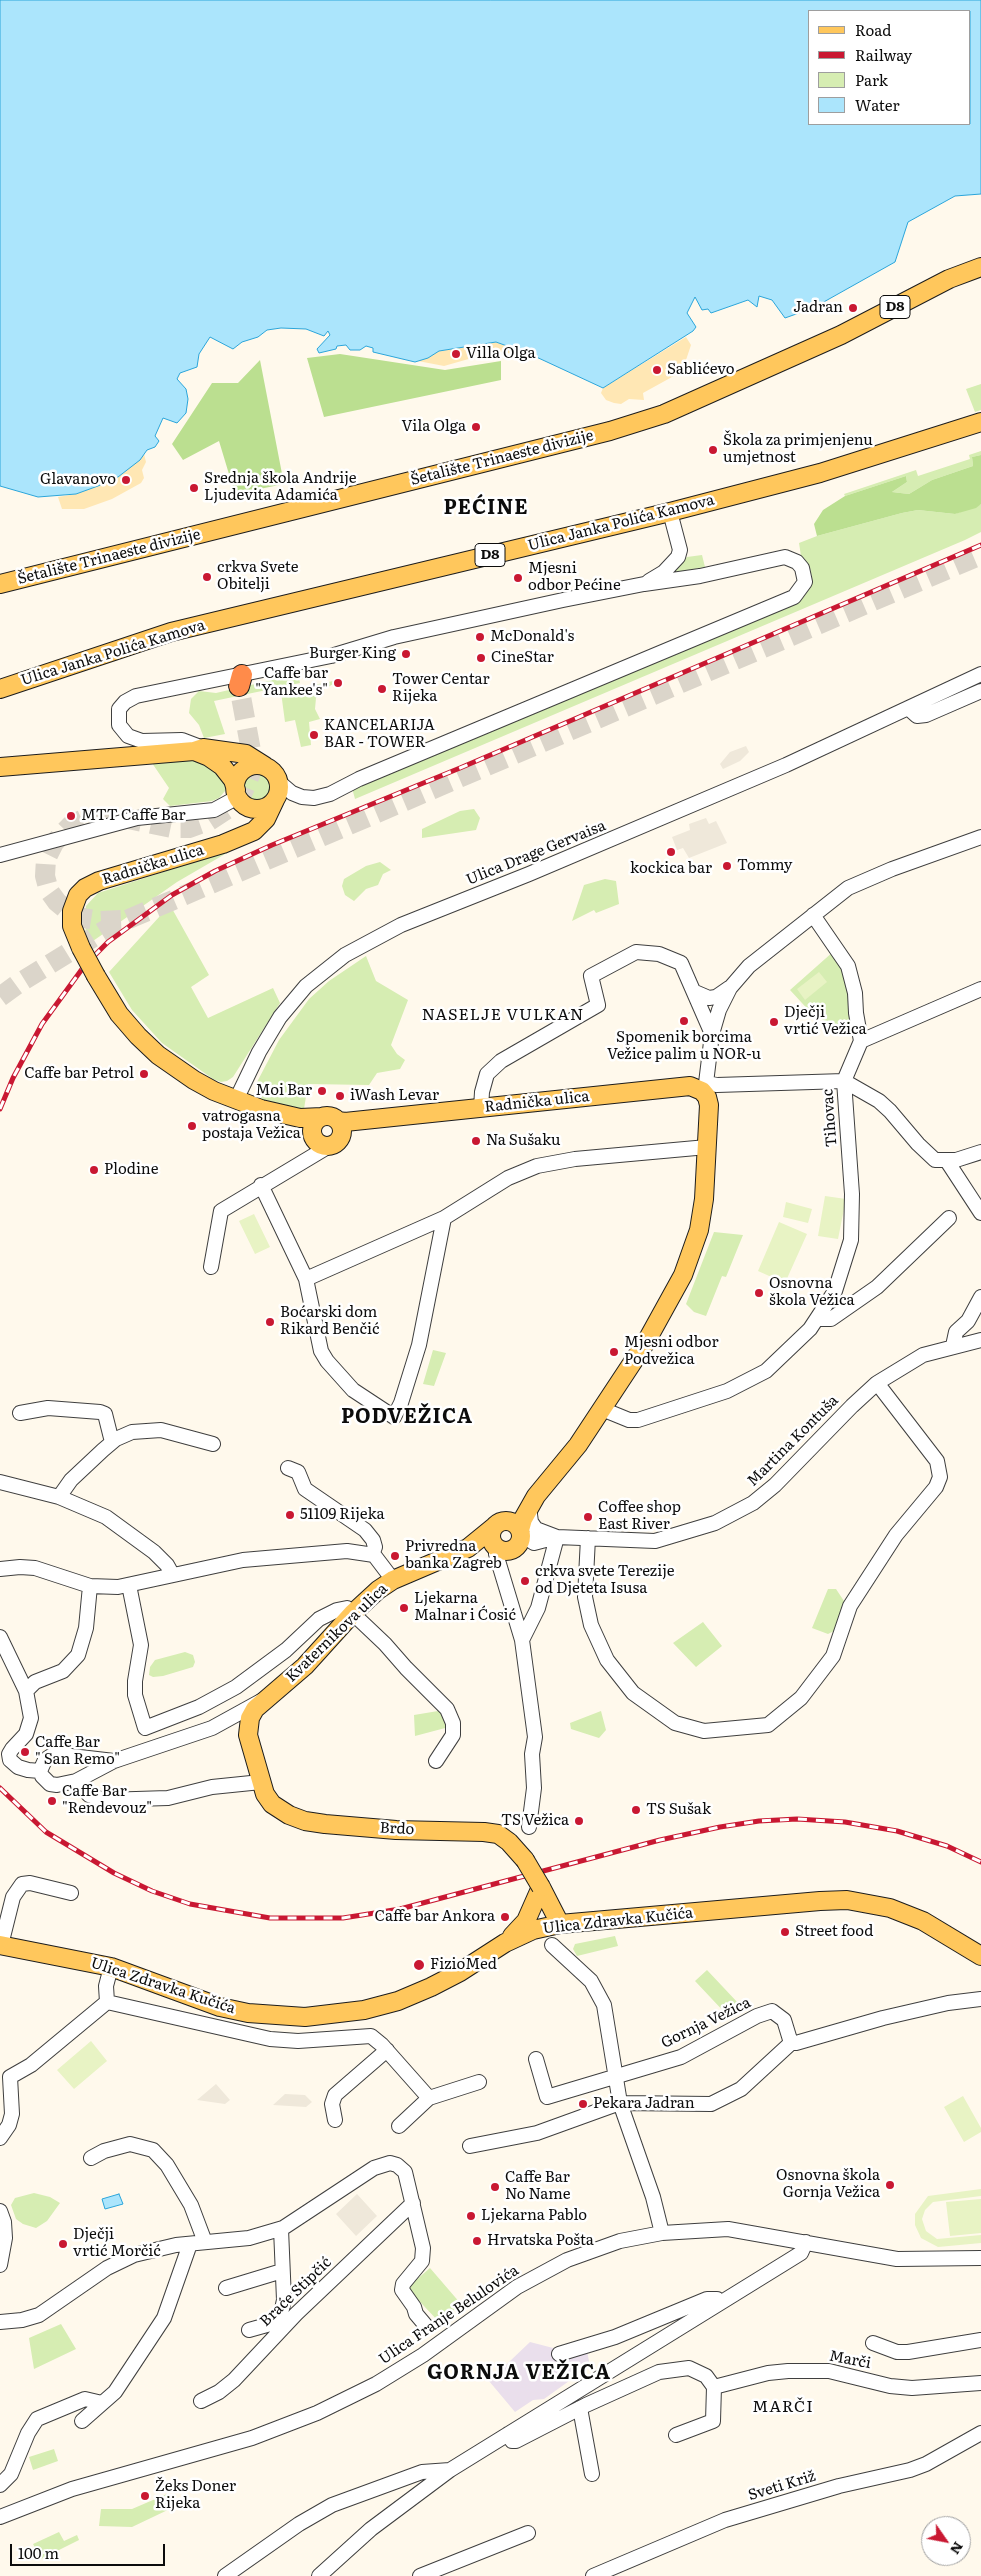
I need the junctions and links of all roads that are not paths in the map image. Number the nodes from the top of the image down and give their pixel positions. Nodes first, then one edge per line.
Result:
1 (981, 267) edge
2 (981, 422) edge
3 (670, 512) junction
4 (0, 584) edge
5 (644, 584) junction
6 (981, 674) edge
7 (0, 689) edge
8 (981, 691) edge
9 (908, 708) junction
10 (198, 750) junction
11 (265, 766) junction
12 (0, 767) edge
13 (279, 782) junction
14 (239, 797) junction
15 (275, 800) junction
16 (246, 835) junction
17 (981, 838) edge
18 (0, 855) edge
19 (812, 915) junction
20 (981, 989) edge
21 (727, 994) junction
22 (696, 995) junction
23 (712, 1034) junction
24 (861, 1041) junction
25 (844, 1081) junction
26 (704, 1087) junction
27 (236, 1100) junction
28 (481, 1108) junction
29 (322, 1133) junction
30 (707, 1147) junction
31 (981, 1152) edge
32 (947, 1161) junction
33 (261, 1185) junction
34 (981, 1213) edge
35 (444, 1218) junction
36 (949, 1218) dead end
37 (211, 1268) dead end
38 (306, 1280) junction
39 (981, 1297) edge
40 (818, 1319) junction
41 (981, 1340) edge
42 (953, 1346) junction
43 (877, 1384) junction
44 (602, 1409) junction
45 (20, 1413) dead end
46 (112, 1442) junction
47 (213, 1444) dead end
48 (288, 1468) dead end
49 (0, 1482) edge
50 (59, 1497) junction
51 (533, 1502) junction
52 (498, 1524) junction
53 (520, 1533) junction
54 (557, 1537) junction
55 (588, 1538) junction
56 (468, 1548) junction
57 (495, 1550) junction
58 (372, 1555) junction
59 (0, 1569) edge
60 (172, 1574) junction
61 (393, 1580) junction
62 (129, 1584) junction
63 (90, 1586) junction
64 (353, 1613) junction
65 (0, 1637) edge
66 (522, 1640) junction
67 (26, 1691) junction
68 (265, 1699) junction
69 (248, 1726) junction
70 (212, 1728) junction
71 (114, 1761) junction
72 (436, 1761) dead end
73 (40, 1771) junction
74 (76, 1781) junction
75 (261, 1782) junction
76 (529, 1826) dead end
77 (541, 1888) junction
78 (71, 1893) dead end
79 (560, 1924) junction
80 (505, 1943) junction
81 (0, 1945) edge
82 (552, 1945) dead end
83 (981, 1956) edge
84 (111, 1967) junction
85 (981, 1999) edge
86 (107, 2002) junction
87 (791, 2043) junction
88 (387, 2050) junction
89 (536, 2059) dead end
90 (616, 2076) junction
91 (479, 2082) dead end
92 (429, 2098) junction
93 (620, 2103) junction
94 (335, 2120) dead end
95 (399, 2126) dead end
96 (0, 2138) edge
97 (470, 2146) dead end
98 (91, 2158) dead end
99 (413, 2203) junction
100 (0, 2211) edge
101 (281, 2229) junction
102 (662, 2233) junction
103 (205, 2242) junction
104 (806, 2242) junction
105 (190, 2244) junction
106 (981, 2258) edge
107 (0, 2265) edge
108 (282, 2271) junction
109 (226, 2288) dead end
110 (720, 2303) junction
111 (0, 2322) edge
112 (427, 2327) dead end
113 (249, 2330) dead end
114 (981, 2340) edge
115 (873, 2343) dead end
116 (559, 2354) dead end
117 (981, 2384) edge
118 (714, 2387) junction
119 (201, 2401) dead end
120 (102, 2403) junction
121 (580, 2408) junction
122 (82, 2421) dead end
123 (981, 2433) edge
124 (508, 2434) junction
125 (676, 2435) dead end
126 (450, 2470) junction
127 (592, 2474) dead end
128 (0, 2485) edge
129 (0, 2517) edge
130 (528, 2533) dead end
131 (225, 2576) edge
132 (319, 2576) edge
133 (420, 2576) edge
134 (593, 2576) edge

1 - 4 main road, Šetalište Trinaeste divizije / D8
2 - 3 main road, Ulica Janka Polića Kamova / D8
3 - 5 street
3 - 7 main road, Ulica Janka Polića Kamova / D8
5 - 10 street
5 - 13 street
6 - 9 street, Ulica Drage Gervaisa
8 - 9 street
9 - 27 street, Ulica Drage Gervaisa
10 - 11 main road
10 - 12 main road
10 - 14 main road
11 - 13 main road
11 - 14 main road
13 - 15 main road, Radnička ulica
14 - 15 main road
14 - 16 main road
14 - 18 street
15 - 16 main road, Radnička ulica
16 - 27 main road, Radnička ulica, bridge
17 - 19 street, Kvaternikova ulica
19 - 21 street, Kvaternikova ulica
19 - 24 street
20 - 24 street
21 - 22 street
21 - 23 street, Kvaternikova ulica
22 - 23 street, Kvaternikova ulica
22 - 28 street, Kvaternikova ulica
23 - 26 street, Kvaternikova ulica
24 - 25 street, Tihovac
25 - 26 street, Radnička ulica
25 - 32 street
25 - 40 street, Tihovac
26 - 28 main road, Radnička ulica
26 - 30 main road, Kvaternikova ulica
27 - 29 main road, Radnička ulica
28 - 29 main road, Radnička ulica
29 - 33 street, Radnička ulica
30 - 35 street
30 - 44 main road, Kvaternikova ulica
31 - 32 street
32 - 34 street
33 - 37 street, Radnička ulica
33 - 38 street
35 - 38 street
35 - 38 street
36 - 40 street
39 - 42 street
40 - 44 street
41 - 42 street, Martina Kontuša
42 - 43 street, Martina Kontuša
43 - 55 street, Martina Kontuša
43 - 55 street
44 - 51 main road, Kvaternikova ulica
45 - 46 street
46 - 47 street
46 - 50 street
48 - 58 street
49 - 50 street
50 - 60 street
51 - 52 main road, Kvaternikova ulica
51 - 53 main road, Kvaternikova ulica
51 - 54 street, Martina Kontuša
52 - 53 main road
52 - 56 main road, Kvaternikova ulica
52 - 57 main road
53 - 54 street, Martina Kontuša
53 - 57 main road, Kvaternikova ulica
54 - 55 street, Martina Kontuša
54 - 66 street
56 - 57 main road, Kvaternikova ulica
56 - 61 main road, Kvaternikova ulica
57 - 66 street
58 - 60 street
58 - 61 street
59 - 63 street
60 - 62 street
61 - 64 main road, Kvaternikova ulica
62 - 63 street
62 - 64 street
63 - 67 street
64 - 68 main road, Kvaternikova ulica
64 - 72 street
65 - 67 street
66 - 76 street
67 - 73 street
68 - 69 main road, Kvaternikova ulica
68 - 70 street, Kvaternikova ulica
69 - 70 street, Kvaternikova ulica
69 - 75 main road, Brdo
70 - 71 street, Kvaternikova ulica
71 - 73 street, Kvaternikova ulica
71 - 74 street, Kvaternikova ulica
73 - 74 street, Kvaternikova ulica
74 - 75 street
75 - 77 main road, Brdo, bridge
77 - 79 main road, Brdo
77 - 80 main road
78 - 81 street, Ulica Zdravka Kučića
79 - 80 main road, Ulica Zdravka Kučića
79 - 83 main road, Ulica Zdravka Kučića
80 - 84 main road, Ulica Zdravka Kučića
81 - 84 main road, Ulica Zdravka Kučića
82 - 90 street
84 - 86 street
85 - 87 street
86 - 88 street
86 - 96 street
87 - 90 street, Gornja Vežica
87 - 93 street
88 - 92 street
88 - 94 street
89 - 90 street
90 - 93 street
91 - 92 street
92 - 95 street
93 - 97 street
93 - 102 street
98 - 103 street
99 - 101 street
99 - 112 street
99 - 119 street, Braće Stipčić
100 - 107 street
101 - 103 street
101 - 108 street, Braće Stipčić
102 - 104 street, Ulica Franje Belulovića
102 - 129 street, Ulica Franje Belulovića
103 - 105 street
104 - 106 street, Ulica Franje Belulovića
104 - 110 street
105 - 111 street
105 - 120 street
108 - 109 street, Braće Stipčić
108 - 113 street, Braće Stipčić
110 - 116 street
110 - 124 street
114 - 115 street, Marči
117 - 118 street, Marči
118 - 121 street
118 - 125 street
120 - 122 street
120 - 128 street
121 - 124 street
121 - 127 street
123 - 134 street, Sveti Križ
124 - 126 street
126 - 131 street
126 - 132 street
130 - 133 street

